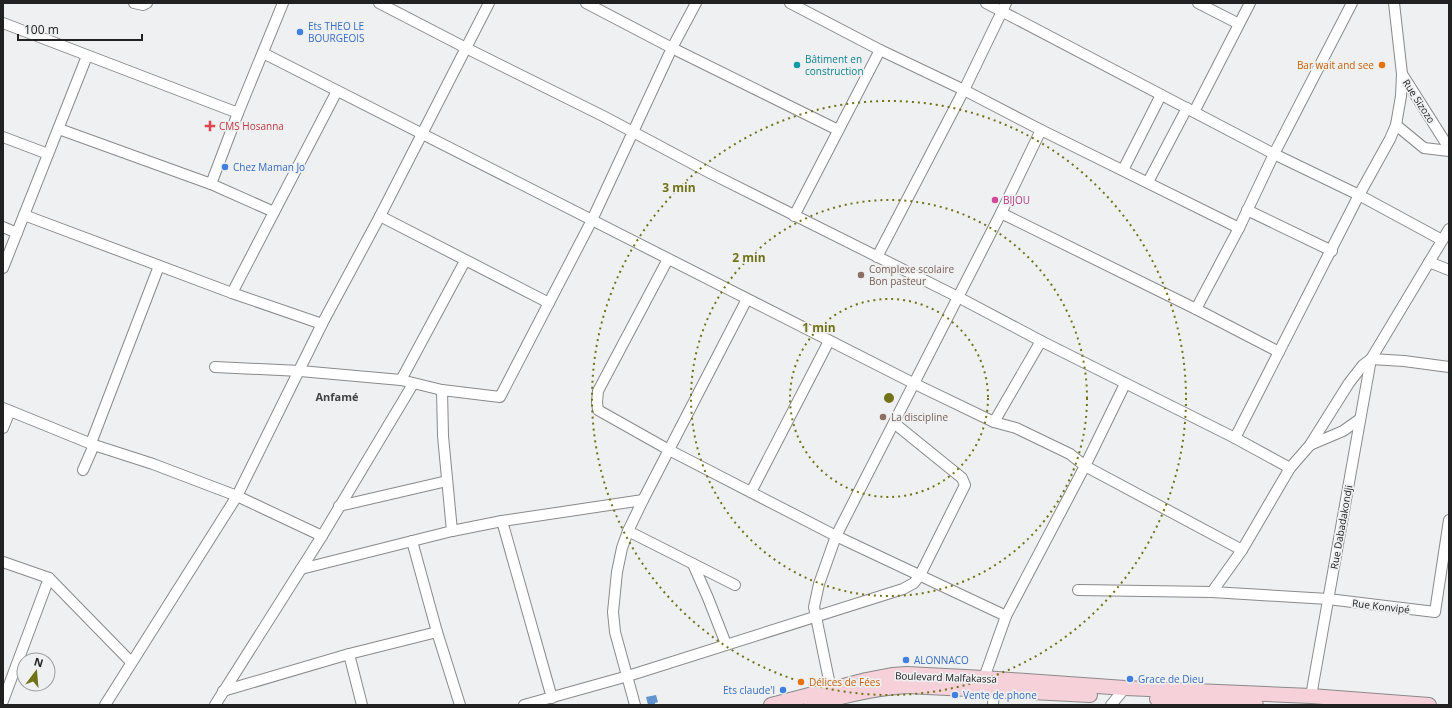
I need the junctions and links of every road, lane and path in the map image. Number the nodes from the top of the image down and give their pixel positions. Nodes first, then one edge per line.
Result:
1 (134, 3) edge
2 (147, 3) edge
3 (283, 3) edge
4 (379, 3) edge
5 (489, 3) edge
6 (586, 3) edge
7 (696, 3) edge
8 (790, 3) edge
9 (986, 3) edge
10 (1198, 3) edge
11 (1250, 3) edge
12 (1352, 3) edge
13 (1394, 3) edge
14 (1004, 7) edge
15 (3, 23) edge
16 (1239, 24) junction
17 (466, 48) junction
18 (672, 48) junction
19 (880, 50) junction
20 (263, 53) junction
21 (87, 56) junction
22 (1402, 74) junction
23 (964, 90) junction
24 (337, 91) junction
25 (1161, 95) junction
26 (1191, 110) junction
27 (238, 113) junction
28 (1396, 125) junction
29 (59, 129) junction
30 (838, 130) junction
31 (1041, 130) junction
32 (633, 132) junction
33 (421, 134) junction
34 (3, 137) edge
35 (1449, 148) edge
36 (1449, 151) edge
37 (48, 154) junction
38 (1274, 154) junction
39 (1123, 170) junction
40 (1148, 182) junction
41 (211, 184) junction
42 (1359, 195) junction
43 (1247, 210) junction
44 (274, 212) junction
45 (1001, 213) junction
46 (24, 214) junction
47 (380, 216) junction
48 (794, 216) junction
49 (592, 220) junction
50 (3, 227) edge
51 (1239, 228) junction
52 (1449, 229) edge
53 (17, 233) junction
54 (1442, 240) junction
55 (1332, 251) junction
56 (877, 257) junction
57 (668, 259) junction
58 (465, 261) junction
59 (1429, 262) junction
60 (159, 266) junction
61 (3, 268) edge
62 (1449, 270) edge
63 (232, 293) junction
64 (958, 297) junction
65 (747, 299) junction
66 (549, 304) junction
67 (1196, 309) junction
68 (322, 324) junction
69 (829, 341) junction
70 (1041, 342) junction
71 (1279, 352) junction
72 (1371, 359) junction
73 (215, 367) dead end
74 (1449, 367) edge
75 (300, 371) junction
76 (401, 380) junction
77 (913, 383) junction
78 (413, 384) junction
79 (1125, 384) junction
80 (442, 390) junction
81 (6, 410) edge
82 (1360, 419) junction
83 (994, 422) junction
84 (894, 423) junction
85 (3, 428) edge
86 (1235, 438) junction
87 (92, 444) junction
88 (1310, 445) junction
89 (669, 450) junction
90 (1085, 466) junction
91 (1290, 468) junction
92 (83, 470) dead end
93 (447, 481) junction
94 (751, 492) junction
95 (237, 496) junction
96 (643, 500) junction
97 (339, 506) junction
98 (502, 521) junction
99 (1449, 525) edge
100 (452, 531) junction
101 (628, 531) junction
102 (322, 536) junction
103 (836, 536) junction
104 (412, 541) junction
105 (1242, 550) junction
106 (3, 562) edge
107 (693, 564) junction
108 (301, 570) junction
109 (920, 575) junction
110 (49, 578) junction
111 (735, 585) dead end
112 (1078, 590) dead end
113 (1212, 592) junction
114 (1328, 599) junction
115 (1006, 616) junction
116 (815, 617) junction
117 (437, 632) junction
118 (726, 644) junction
119 (348, 654) junction
120 (131, 662) junction
121 (628, 676) junction
122 (984, 678) junction
123 (994, 690) junction
124 (223, 691) junction
125 (832, 694) junction
126 (1118, 696) edge
127 (1311, 696) junction
128 (552, 698) junction
129 (3, 701) edge
130 (105, 705) edge
131 (215, 705) edge
132 (362, 705) edge
133 (460, 705) edge
134 (524, 705) edge
135 (635, 705) edge
136 (771, 705) edge
137 (811, 705) edge
138 (993, 705) edge
139 (1256, 705) edge
140 (1429, 705) edge

1 - 2 street
3 - 20 street
4 - 17 street
5 - 17 street
6 - 18 street
7 - 18 street
8 - 19 street
9 - 14 street
10 - 16 street
11 - 16 street
12 - 38 street
13 - 22 street, Rue Sizozo
14 - 23 street
14 - 25 street
15 - 21 street
16 - 26 street
17 - 32 street
17 - 33 street
18 - 30 street
18 - 32 street
19 - 23 street
19 - 30 street
20 - 24 street
20 - 27 street
21 - 27 street
21 - 29 street
22 - 28 street
22 - 35 street, Rue Sizozo
23 - 31 street
23 - 56 street
24 - 33 street
24 - 44 street
25 - 26 street
25 - 39 street
26 - 38 street
26 - 40 street
27 - 41 street
28 - 36 street
28 - 42 street
29 - 37 street
29 - 41 street
30 - 48 street
31 - 39 street
31 - 45 street
32 - 48 street
32 - 49 street
33 - 47 street
33 - 49 street
34 - 37 street
37 - 46 street
38 - 42 street
38 - 43 street
39 - 40 street
40 - 51 street
41 - 44 street
42 - 54 street
42 - 55 street
43 - 51 street
43 - 55 street
44 - 63 street
45 - 64 street
45 - 67 street
46 - 53 street
46 - 60 street
47 - 58 street
47 - 68 street
48 - 56 street
49 - 57 street
49 - 66 street
50 - 53 street
51 - 67 street
52 - 54 street
53 - 61 street
54 - 59 street
55 - 71 street
56 - 64 street
57 - 65 street
57 - 89 street
58 - 66 street
58 - 76 street
59 - 62 street
59 - 72 street
60 - 63 street
60 - 87 street
63 - 68 street
64 - 70 street
64 - 77 street
65 - 69 street
65 - 89 street
66 - 80 street
67 - 71 street
68 - 75 street
69 - 77 street
69 - 94 street
70 - 79 street
70 - 83 street
71 - 86 street
72 - 74 street
72 - 82 street, Rue Dabadakondji
72 - 88 street
73 - 75 street
75 - 76 street
75 - 95 street
76 - 78 street
77 - 83 street
77 - 84 street
78 - 80 street
78 - 97 street
79 - 86 street
79 - 90 street
80 - 93 street
81 - 85 street
81 - 87 street
82 - 88 street
82 - 114 street, Rue Dabadakondji
83 - 90 street
84 - 103 street
84 - 109 street
86 - 91 street
87 - 92 street
87 - 95 street
88 - 91 street
89 - 94 street
89 - 96 street
90 - 105 street
90 - 115 street
91 - 105 street
93 - 97 street
93 - 100 street
94 - 103 street
95 - 102 street
95 - 120 street
96 - 98 street
96 - 101 street
97 - 102 street
98 - 100 street
98 - 128 street
99 - 114 street, Rue Konvipé
100 - 104 street
101 - 107 street
101 - 121 street
102 - 108 street
103 - 109 street
103 - 116 street
104 - 108 street
104 - 117 street
105 - 113 street
106 - 110 street
107 - 111 street
107 - 118 street
108 - 124 street
109 - 115 street
109 - 116 street
110 - 120 street
110 - 129 street
112 - 113 street, Rue Konvipé
113 - 114 street, Rue Konvipé
114 - 127 street, Rue Dabadakondji
115 - 122 street
116 - 118 street
116 - 125 street
117 - 119 street
117 - 133 street
118 - 121 street
119 - 124 street
119 - 132 street
120 - 130 street
121 - 128 street
121 - 135 street
122 - 125 main road, Boulevard Malfakassa
122 - 126 main road, Boulevard Malfakassa
123 - 125 main road, Boulevard Malfakassa
123 - 126 main road, Boulevard Malfakassa
123 - 138 street
124 - 131 street
125 - 136 main road, Boulevard Malfakassa
125 - 137 main road, Boulevard Malfakassa
126 - 127 main road
126 - 139 main road, Boulevard Malfakassa
127 - 140 main road
128 - 134 street

